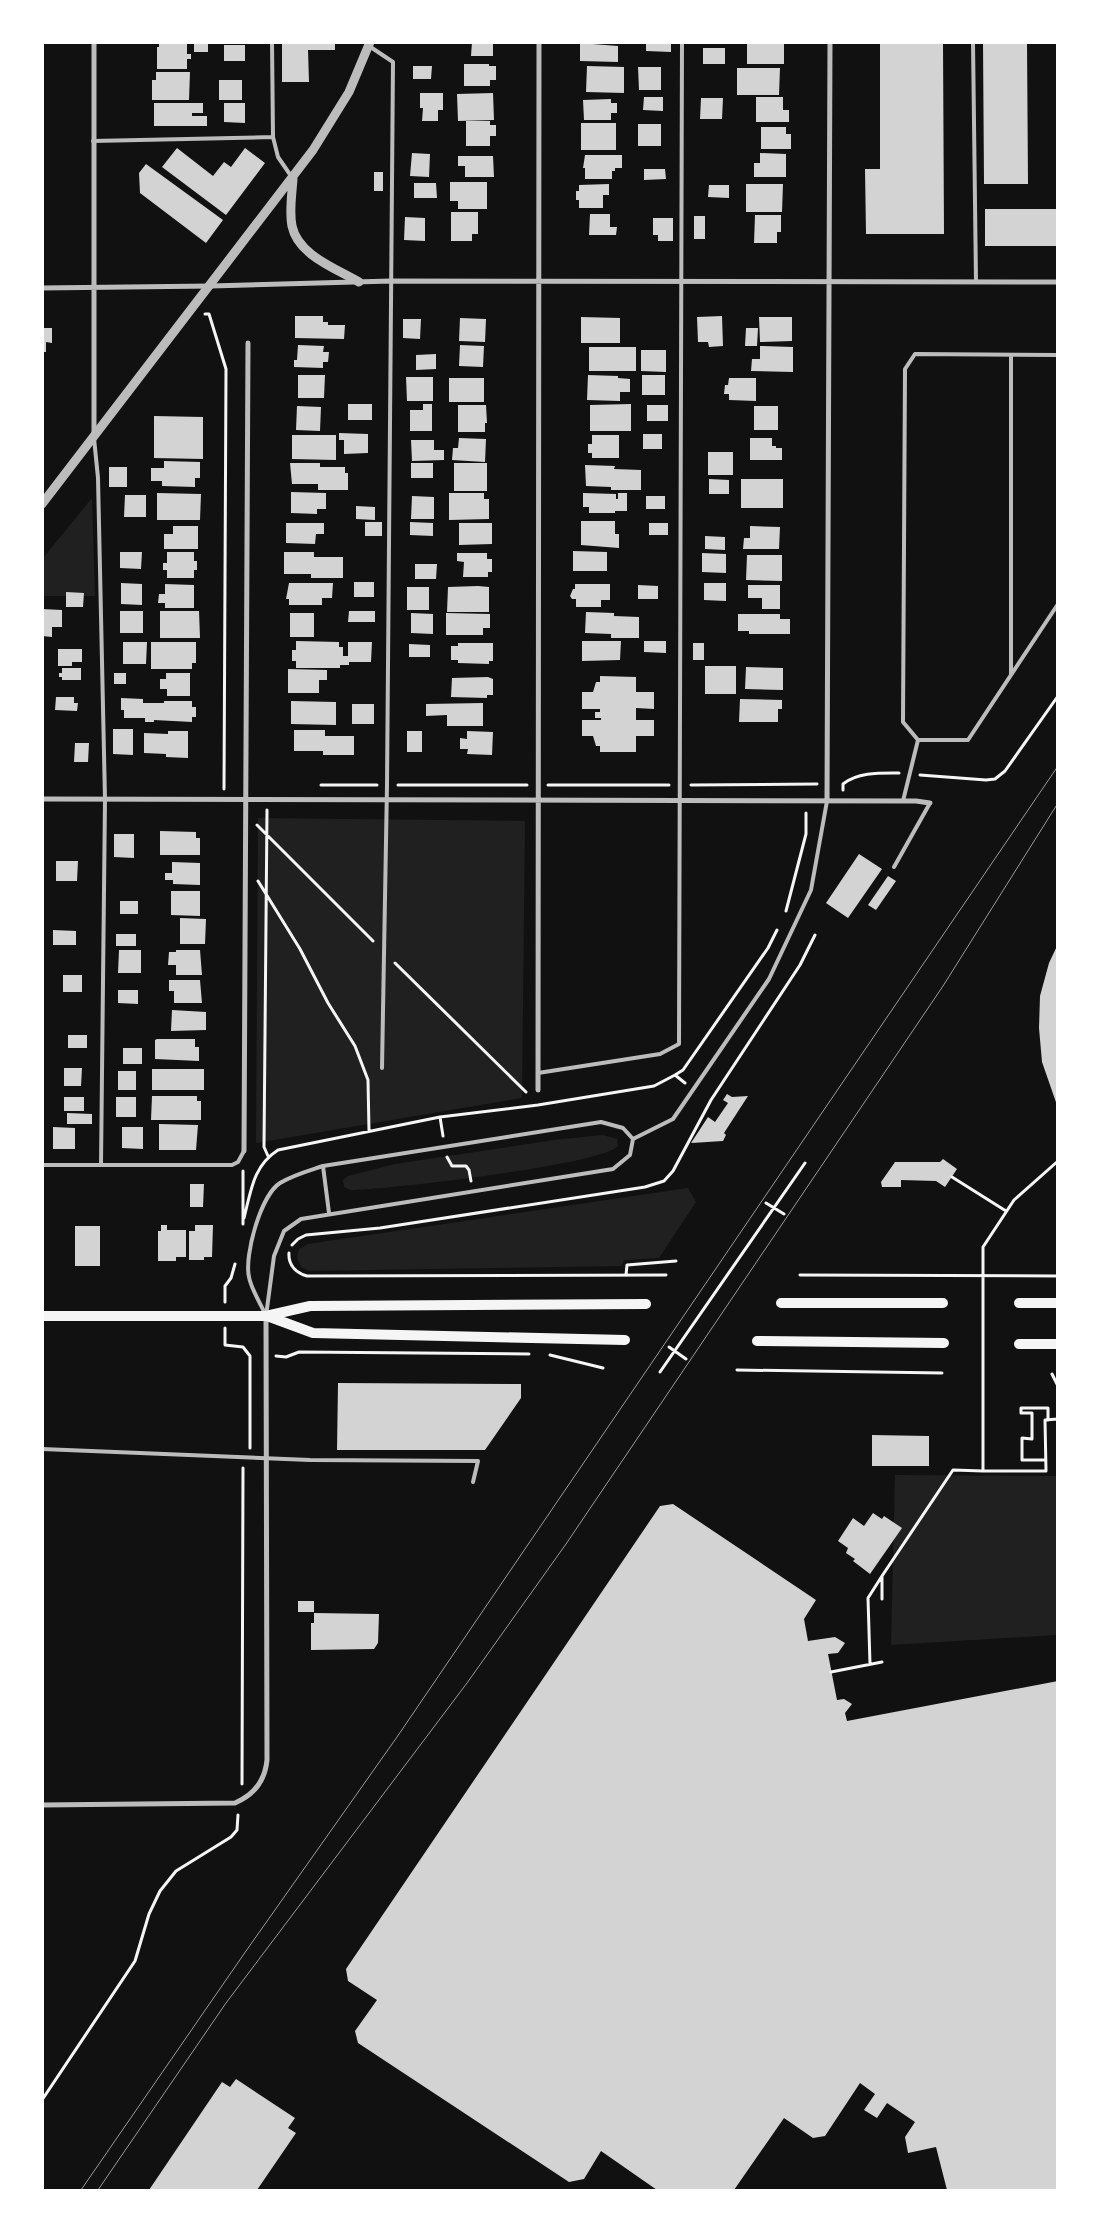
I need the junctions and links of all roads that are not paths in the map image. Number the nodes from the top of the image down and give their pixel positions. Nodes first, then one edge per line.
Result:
1 (94, 42) edge
2 (272, 42) edge
3 (539, 42) edge
4 (682, 42) edge
5 (830, 42) edge
6 (973, 42) edge
7 (369, 44) edge
8 (273, 137) junction
9 (94, 141) junction
10 (293, 178) junction
11 (391, 281) junction
12 (358, 282) junction
13 (682, 282) junction
14 (830, 282) junction
15 (976, 282) junction
16 (1058, 282) edge
17 (539, 283) junction
18 (211, 286) junction
19 (93, 287) junction
20 (42, 288) edge
21 (248, 343) dead end
22 (1011, 355) junction
23 (1058, 355) edge
24 (94, 438) junction
25 (42, 504) edge
26 (1058, 604) edge
27 (1012, 674) junction
28 (918, 740) junction
29 (42, 799) edge
30 (105, 799) junction
31 (244, 799) junction
32 (387, 800) junction
33 (538, 800) junction
34 (679, 800) junction
35 (827, 801) junction
36 (903, 801) junction
37 (930, 802) joint
38 (894, 867) dead end
39 (382, 1068) dead end
40 (538, 1073) junction
41 (538, 1090) dead end
42 (632, 1139) junction
43 (244, 1151) joint
44 (42, 1165) edge
45 (101, 1165) junction
46 (323, 1166) junction
47 (329, 1213) junction
48 (781, 1303) dead end
49 (943, 1303) dead end
50 (1019, 1303) dead end
51 (1058, 1303) edge
52 (646, 1304) dead end
53 (42, 1316) edge
54 (266, 1316) junction
55 (625, 1340) dead end
56 (757, 1341) dead end
57 (944, 1343) dead end
58 (1019, 1344) dead end
59 (1058, 1344) edge
60 (42, 1449) edge
61 (268, 1459) junction
62 (473, 1482) dead end
63 (42, 1805) edge

1 - 9 street
2 - 8 lane
3 - 17 street
4 - 13 lane
5 - 14 street
6 - 15 lane
7 - 10 street
7 - 11 lane
8 - 9 lane
8 - 10 lane
9 - 19 street
10 - 12 street
10 - 18 street
11 - 12 street
11 - 17 street
11 - 32 lane
12 - 18 street
13 - 14 street
13 - 17 street
13 - 34 lane
14 - 15 street
14 - 35 street
15 - 16 street
17 - 33 street
18 - 19 street
18 - 24 street
19 - 20 street
19 - 24 street
21 - 31 street
22 - 23 lane
22 - 27 lane
22 - 28 lane
24 - 25 street
24 - 30 lane
26 - 27 lane
27 - 28 lane
28 - 36 lane
29 - 30 street
30 - 31 street
30 - 45 lane
31 - 32 street
31 - 43 street
32 - 33 street
32 - 39 lane
33 - 34 street
33 - 40 street
34 - 35 street
34 - 40 lane
35 - 36 street
35 - 42 lane
36 - 37 street
37 - 38 lane
40 - 41 street
42 - 46 lane
42 - 47 lane
43 - 45 lane
44 - 45 lane
46 - 47 lane
46 - 54 lane
47 - 54 lane
48 - 49 main road
50 - 51 main road
52 - 54 main road
53 - 54 main road
54 - 55 main road
54 - 61 street
56 - 57 main road
58 - 59 main road
60 - 61 lane
61 - 62 lane
61 - 63 street

